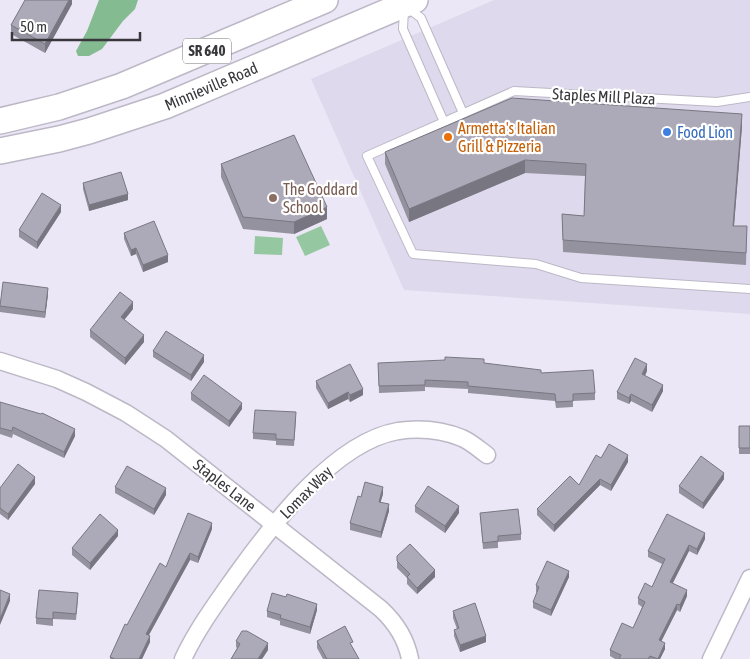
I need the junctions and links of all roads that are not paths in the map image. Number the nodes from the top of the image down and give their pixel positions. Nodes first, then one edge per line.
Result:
1 (324, 0) edge
2 (407, 2) edge
3 (750, 97) edge
4 (463, 114) junction
5 (0, 121) edge
6 (444, 122) junction
7 (0, 151) edge
8 (750, 289) edge
9 (0, 362) edge
10 (487, 455) dead end
11 (275, 524) junction
12 (750, 578) edge
13 (184, 659) edge
14 (410, 659) edge
15 (711, 659) edge

1 - 5 main road, SR 640
2 - 4 lane
2 - 6 lane
2 - 7 main road, Minnieville Road / SR 640
3 - 4 lane, Staples Mill Plaza
4 - 6 lane, Staples Mill Plaza
6 - 8 lane, Staples Mill Plaza
9 - 11 street, Staples Lane
10 - 11 street, Lomax Way
11 - 13 street, Lomax Way
11 - 14 street, Staples Lane
12 - 15 street

